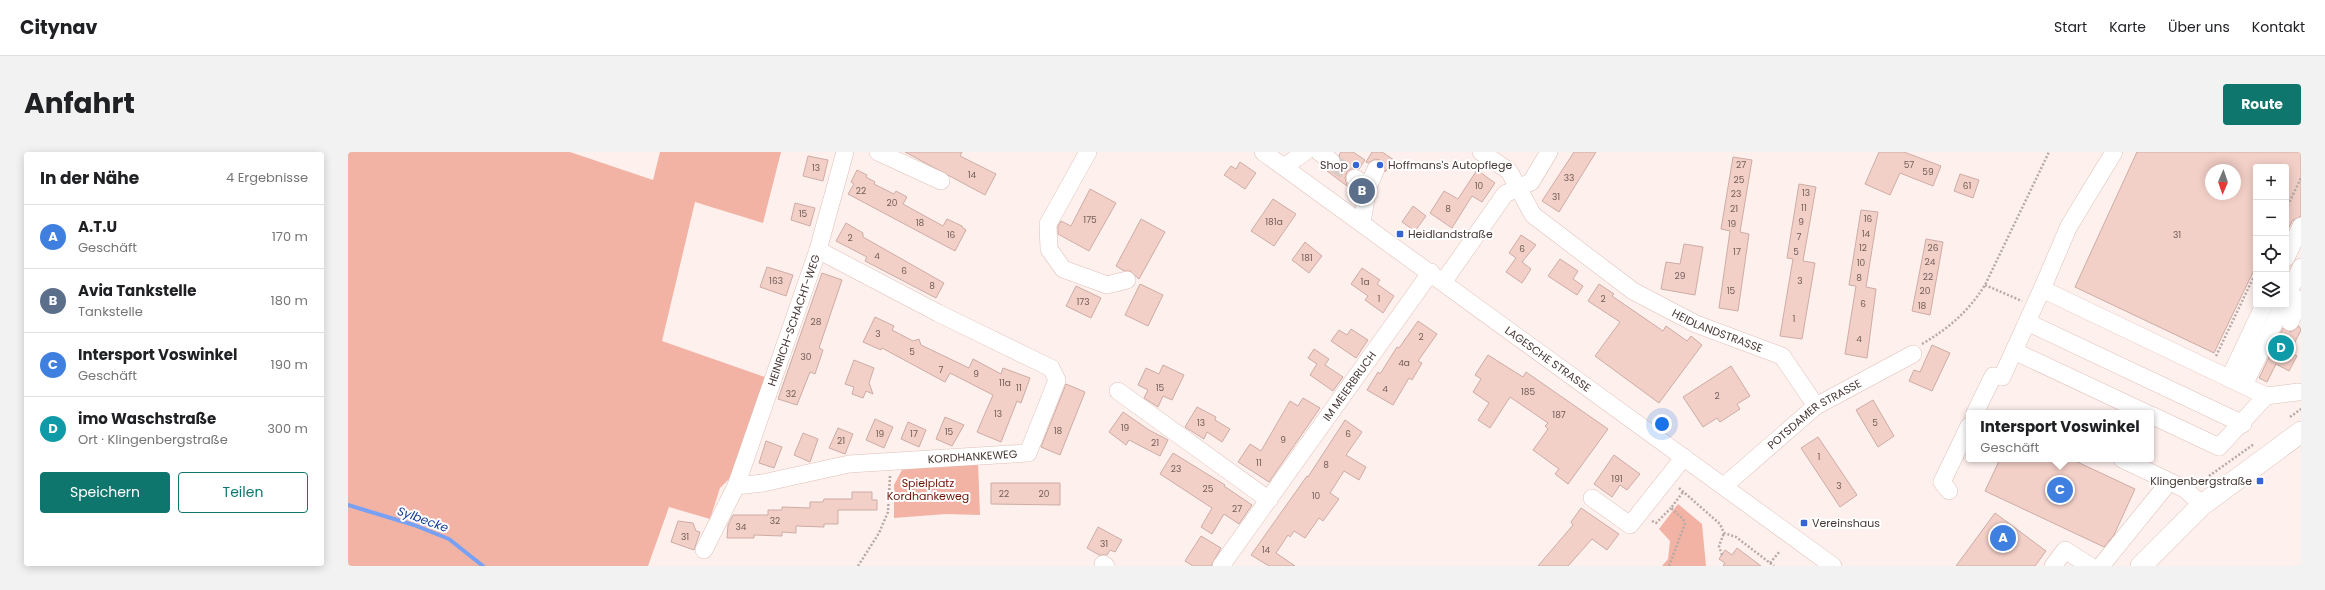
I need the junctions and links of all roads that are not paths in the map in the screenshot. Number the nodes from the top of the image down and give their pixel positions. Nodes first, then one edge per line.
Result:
1 (845, 152) edge
2 (878, 152) edge
3 (1088, 152) edge
4 (1263, 152) edge
5 (1305, 152) edge
6 (1481, 152) edge
7 (1549, 152) edge
8 (2114, 152) edge
9 (1284, 167) junction
10 (1376, 169) dead end
11 (941, 181) dead end
12 (1517, 188) junction
13 (1362, 222) junction
14 (2301, 226) edge
15 (818, 250) junction
16 (2289, 252) edge
17 (2301, 267) edge
18 (1438, 277) junction
19 (1127, 280) dead end
20 (2042, 289) junction
21 (2289, 292) edge
22 (2301, 298) edge
23 (2263, 308) edge
24 (2281, 308) edge
25 (2027, 322) junction
26 (2290, 322) dead end
27 (2014, 351) junction
28 (1914, 354) road end
29 (2237, 381) junction
30 (1118, 391) dead end
31 (2300, 391) edge
32 (2266, 396) junction
33 (1816, 406) junction
34 (1976, 410) edge
35 (2140, 410) edge
36 (2154, 416) edge
37 (2243, 424) junction
38 (1966, 432) edge
39 (2301, 432) edge
40 (1684, 457) junction
41 (2128, 462) edge
42 (2169, 482) junction
43 (736, 486) junction
44 (1724, 486) junction
45 (1949, 491) dead end
46 (1592, 498) dead end
47 (1269, 500) junction
48 (2202, 506) junction
49 (704, 550) dead end
50 (1221, 566) edge
51 (1833, 566) edge
52 (2053, 566) edge
53 (2090, 566) edge
54 (2101, 566) edge
55 (2140, 566) edge

1 - 15 street, HEINRICH-SCHACHT-WEG
2 - 11 street
3 - 19 street
4 - 9 street, LAGESCHE STRASSE
5 - 9 street
6 - 12 street, HEIDLANDSTRASSE
7 - 12 street
8 - 20 street
9 - 13 street, LAGESCHE STRASSE
10 - 13 street
12 - 18 street
12 - 33 street, HEIDLANDSTRASSE
13 - 18 street, LAGESCHE STRASSE
14 - 16 street
15 - 43 street, HEINRICH-SCHACHT-WEG
15 - 43 street, KORDHANKEWEG
17 - 21 street
18 - 40 street, LAGESCHE STRASSE
18 - 47 street, IM MEIERBRUCH
20 - 25 street
20 - 29 street
22 - 26 street
23 - 29 street
24 - 29 street
25 - 27 street
25 - 37 street
27 - 34 street
27 - 35 street
28 - 33 street, POTSDAMER STRASSE
29 - 32 street
30 - 47 street
31 - 32 street
32 - 37 street
33 - 44 street, POTSDAMER STRASSE
36 - 37 street
38 - 45 street
39 - 48 main road
40 - 44 street, LAGESCHE STRASSE
40 - 46 street
41 - 42 street
42 - 48 street
42 - 54 street
43 - 49 street, HEINRICH-SCHACHT-WEG
44 - 51 street, LAGESCHE STRASSE
47 - 50 street, IM MEIERBRUCH
48 - 55 main road
52 - 53 street

